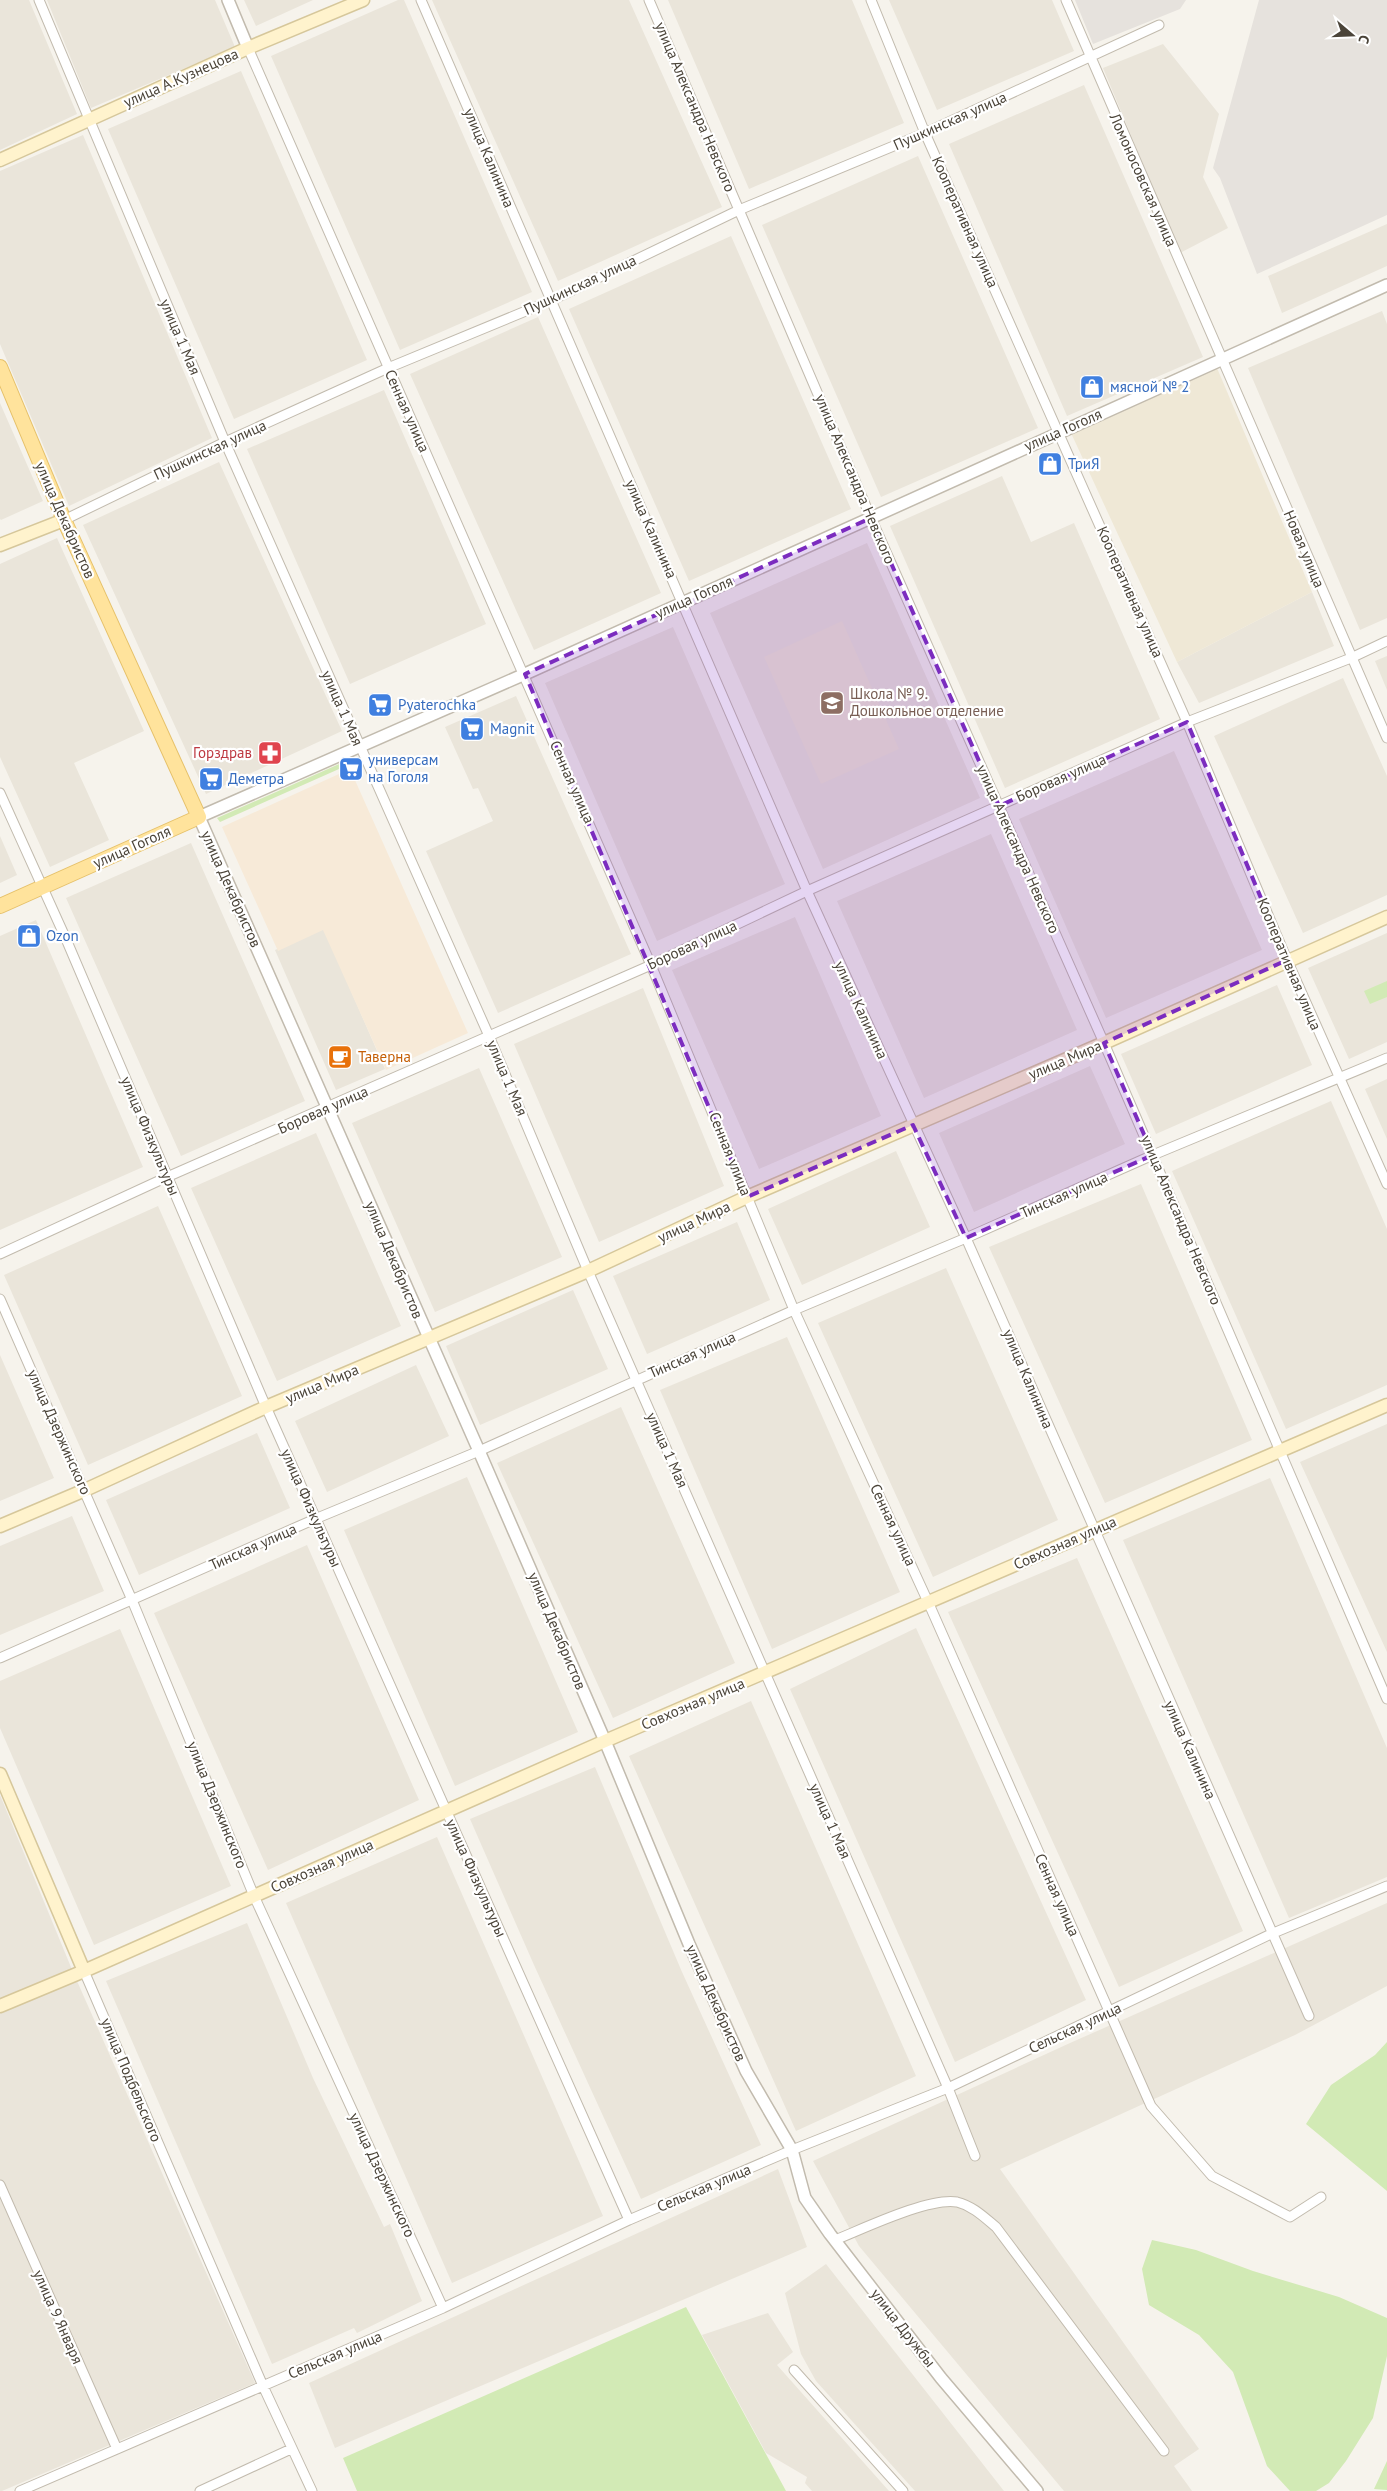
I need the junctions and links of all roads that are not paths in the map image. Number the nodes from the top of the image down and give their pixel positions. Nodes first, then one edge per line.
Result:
1 (39, 0) edge
2 (228, 0) edge
3 (363, 0) edge
4 (421, 0) edge
5 (649, 0) edge
6 (871, 0) edge
7 (1066, 0) edge
8 (1159, 25) dead end
9 (248, 48) junction
10 (1089, 58) junction
11 (88, 120) junction
12 (925, 133) junction
13 (0, 160) edge
14 (739, 210) junction
15 (1387, 285) edge
16 (550, 301) junction
17 (1222, 360) junction
18 (0, 367) edge
19 (388, 368) junction
20 (1059, 432) junction
21 (225, 442) junction
22 (871, 518) junction
23 (64, 520) junction
24 (0, 545) edge
25 (683, 602) junction
26 (1387, 641) edge
27 (1351, 658) junction
28 (525, 674) junction
29 (1187, 722) junction
30 (1387, 738) edge
31 (358, 745) junction
32 (0, 793) edge
33 (999, 806) junction
34 (198, 817) junction
35 (44, 887) junction
36 (807, 891) junction
37 (0, 906) edge
38 (1387, 917) edge
39 (1287, 960) junction
40 (652, 965) junction
41 (489, 1036) junction
42 (1104, 1043) junction
43 (1387, 1058) edge
44 (1339, 1078) junction
45 (328, 1108) junction
46 (913, 1124) junction
47 (1153, 1155) junction
48 (167, 1177) junction
49 (1387, 1184) edge
50 (747, 1197) junction
51 (966, 1238) junction
52 (0, 1254) edge
53 (588, 1271) junction
54 (0, 1299) edge
55 (794, 1310) junction
56 (428, 1340) junction
57 (636, 1380) junction
58 (1387, 1405) edge
59 (266, 1407) junction
60 (479, 1451) junction
61 (1280, 1451) junction
62 (85, 1490) junction
63 (315, 1519) junction
64 (0, 1526) edge
65 (1093, 1530) junction
66 (132, 1600) junction
67 (929, 1604) junction
68 (0, 1658) edge
69 (765, 1674) junction
70 (1387, 1699) edge
71 (605, 1741) junction
72 (0, 1774) edge
73 (446, 1811) junction
74 (1387, 1886) edge
75 (254, 1896) junction
76 (1272, 1934) junction
77 (84, 1971) junction
78 (0, 2006) edge
79 (1108, 2012) junction
80 (1309, 2016) dead end
81 (948, 2088) junction
82 (792, 2150) junction
83 (975, 2156) dead end
84 (0, 2185) edge
85 (1321, 2197) dead end
86 (629, 2220) junction
87 (835, 2240) junction
88 (443, 2308) junction
89 (794, 2370) dead end
90 (263, 2386) junction
91 (117, 2449) junction
92 (291, 2449) junction
93 (1164, 2451) dead end
94 (20, 2491) edge
95 (200, 2491) edge
96 (312, 2491) edge
97 (903, 2491) edge
98 (1037, 2491) edge

1 - 11 street, улица 1 Мая
2 - 9 street, Сенная улица
3 - 9 main road, улица А.Кузнецова
4 - 16 street, улица Калинина
5 - 14 street, улица Александра Невского
6 - 12 street, Кооперативная улица
7 - 10 street, Ломоносовская улица
8 - 10 street, Пушкинская улица
9 - 11 main road, улица А.Кузнецова
9 - 19 street, Сенная улица
10 - 12 street, Пушкинская улица
10 - 17 street, Ломоносовская улица
11 - 13 main road, улица А.Кузнецова
11 - 21 street, улица 1 Мая
12 - 14 street, Пушкинская улица
12 - 20 street, Кооперативная улица
14 - 16 street, Пушкинская улица
14 - 22 street, улица Александра Невского
15 - 17 street, улица Гоголя
16 - 19 street, Пушкинская улица
16 - 25 street, улица Калинина
17 - 20 street, улица Гоголя
17 - 27 street, Новая улица
18 - 23 main road, улица Декабристов
19 - 21 street, Пушкинская улица
19 - 28 street, Сенная улица
20 - 22 street, улица Гоголя
20 - 29 street, Кооперативная улица
21 - 23 street, Пушкинская улица
21 - 31 street, улица 1 Мая
22 - 25 street, улица Гоголя
22 - 33 street, улица Александра Невского
23 - 24 main road, Пушкинская улица
23 - 34 main road, улица Декабристов
25 - 28 street, улица Гоголя
25 - 36 street, улица Калинина
26 - 27 street, Боровая улица
27 - 29 street, Боровая улица
27 - 30 street, Новая улица
28 - 31 street, улица Гоголя
28 - 40 street, Сенная улица
29 - 33 street, Боровая улица
29 - 39 street, Кооперативная улица
31 - 34 street, улица Гоголя
31 - 41 street, улица 1 Мая
32 - 35 street, улица Физкультуры
33 - 36 street, Боровая улица
33 - 42 street, улица Александра Невского
34 - 35 main road, улица Гоголя
34 - 45 street, улица Декабристов
35 - 37 main road, улица Гоголя
35 - 48 street, улица Физкультуры
36 - 40 street, Боровая улица
36 - 46 street, улица Калинина
38 - 39 main road, улица Мира
39 - 42 main road, улица Мира
39 - 44 street, Кооперативная улица
40 - 41 street, Боровая улица
40 - 50 street, Сенная улица
41 - 45 street, Боровая улица
41 - 53 street, улица 1 Мая
42 - 46 main road, улица Мира
42 - 47 street, улица Александра Невского
43 - 44 street, Тинская улица
44 - 47 street, Тинская улица
44 - 49 street, Кооперативная улица
45 - 48 street, Боровая улица
45 - 56 street, улица Декабристов
46 - 50 main road, улица Мира
46 - 51 street, улица Калинина
47 - 51 street, Тинская улица
47 - 61 street, улица Александра Невского
48 - 52 street, Боровая улица
48 - 59 street, улица Физкультуры
50 - 53 main road, улица Мира
50 - 55 street, Сенная улица
51 - 55 street, Тинская улица
51 - 65 street, улица Калинина
53 - 56 main road, улица Мира
53 - 57 street, улица 1 Мая
54 - 62 street, улица Дзержинского
55 - 57 street, Тинская улица
55 - 67 street, Сенная улица
56 - 59 main road, улица Мира
56 - 60 street, улица Декабристов
57 - 60 street, Тинская улица
57 - 69 street, улица 1 Мая
58 - 61 main road, Совхозная улица
59 - 62 main road, улица Мира
59 - 63 street, улица Физкультуры
60 - 63 street, Тинская улица
60 - 71 street, улица Декабристов
61 - 65 main road, Совхозная улица
61 - 70 street, улица Александра Невского
62 - 64 main road, улица Мира
62 - 66 street, улица Дзержинского
63 - 66 street, Тинская улица
63 - 73 street, улица Физкультуры
65 - 67 main road, Совхозная улица
65 - 76 street, улица Калинина
66 - 68 street, Тинская улица
66 - 75 street, улица Дзержинского
67 - 69 main road, Совхозная улица
67 - 79 street, Сенная улица
69 - 71 main road, Совхозная улица
69 - 81 street, улица 1 Мая
71 - 73 main road, Совхозная улица
71 - 82 street, улица Декабристов
72 - 77 main road, улица Подбельского
73 - 75 main road, Совхозная улица
73 - 86 street, улица Физкультуры
74 - 76 street, Сельская улица
75 - 77 main road, Совхозная улица
75 - 88 street, улица Дзержинского
76 - 79 street, Сельская улица
76 - 80 street, улица Калинина
77 - 78 main road, Совхозная улица
77 - 90 street, улица Подбельского
79 - 81 street, Сельская улица
79 - 85 street, Сенная улица
81 - 82 street, Сельская улица
81 - 83 street, улица 1 Мая
82 - 86 street, Сельская улица
82 - 87 street, улица Дружбы
84 - 91 street, улица 9 Января
86 - 88 street, Сельская улица
87 - 93 street
87 - 98 street, улица Дружбы
88 - 90 street, Сельская улица
89 - 97 street
90 - 91 street, Сельская улица
90 - 92 street, улица Подбельского
91 - 94 street, Сельская улица
92 - 95 street
92 - 96 street, улица Подбельского

